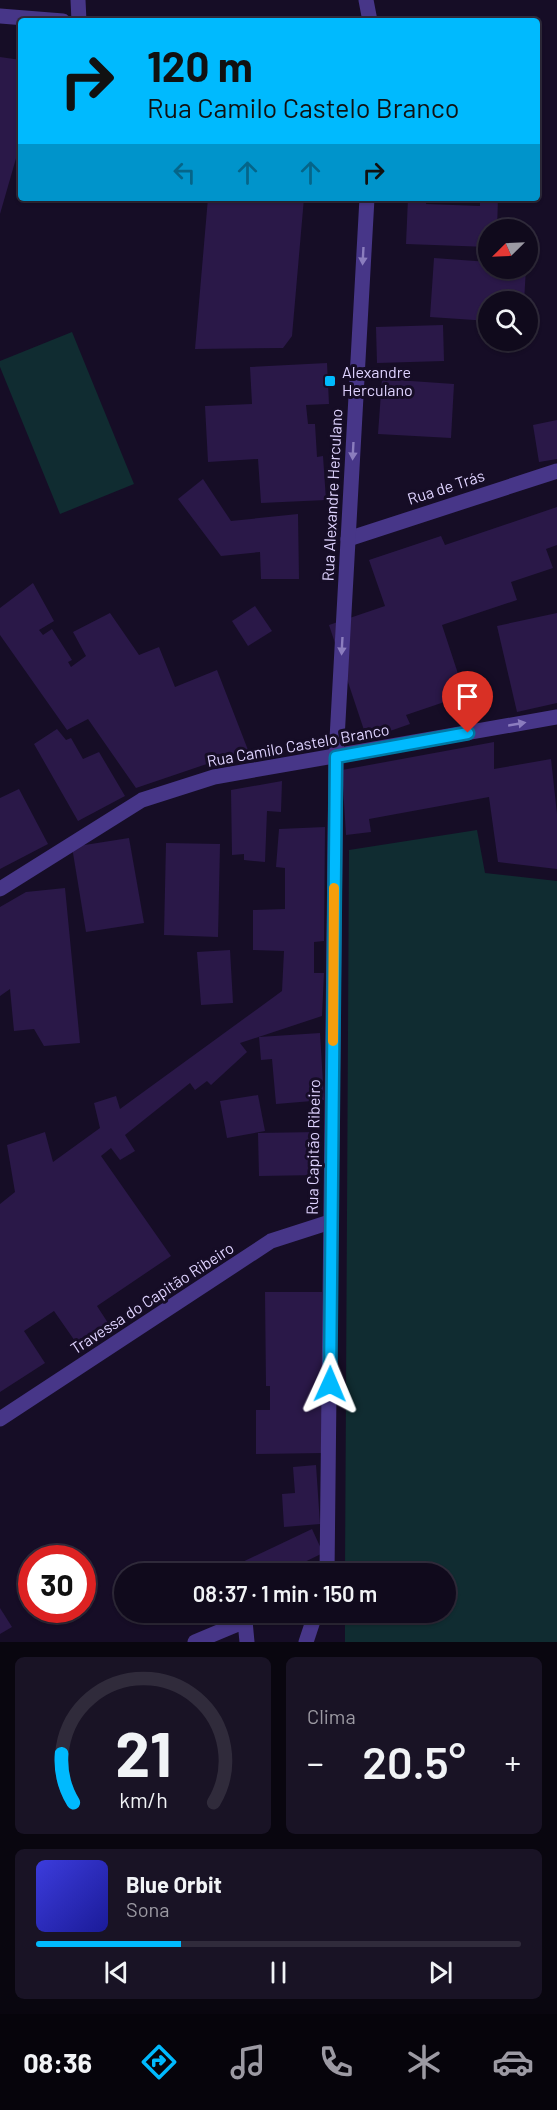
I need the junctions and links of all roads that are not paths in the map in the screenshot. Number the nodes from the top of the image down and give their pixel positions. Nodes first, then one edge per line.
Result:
1 (78, 0) edge
2 (366, 0) edge
3 (0, 16) edge
4 (25, 18) edge
5 (79, 18) edge
6 (369, 18) edge
7 (367, 201) edge
8 (557, 471) edge
9 (348, 539) junction
10 (557, 717) edge
11 (336, 757) junction
12 (0, 889) edge
13 (330, 1222) junction
14 (0, 1419) edge
15 (327, 1563) edge
16 (312, 1623) edge
17 (195, 1642) edge
18 (247, 1642) edge
19 (306, 1642) edge

1 - 5 street
2 - 6 street
3 - 4 street
7 -> 9 street, Rua Alexandre Herculano
8 - 9 street, Rua de Trás
9 -> 11 street, Rua Alexandre Herculano
11 -> 10 street, Rua Camilo Castelo Branco
11 - 12 street, Rua Camilo Castelo Branco
11 - 13 street, Rua Capitão Ribeiro
13 - 14 street, Travessa do Capitão Ribeiro
13 - 15 street, Rua Capitão Ribeiro
16 - 19 street
17 - 18 street

